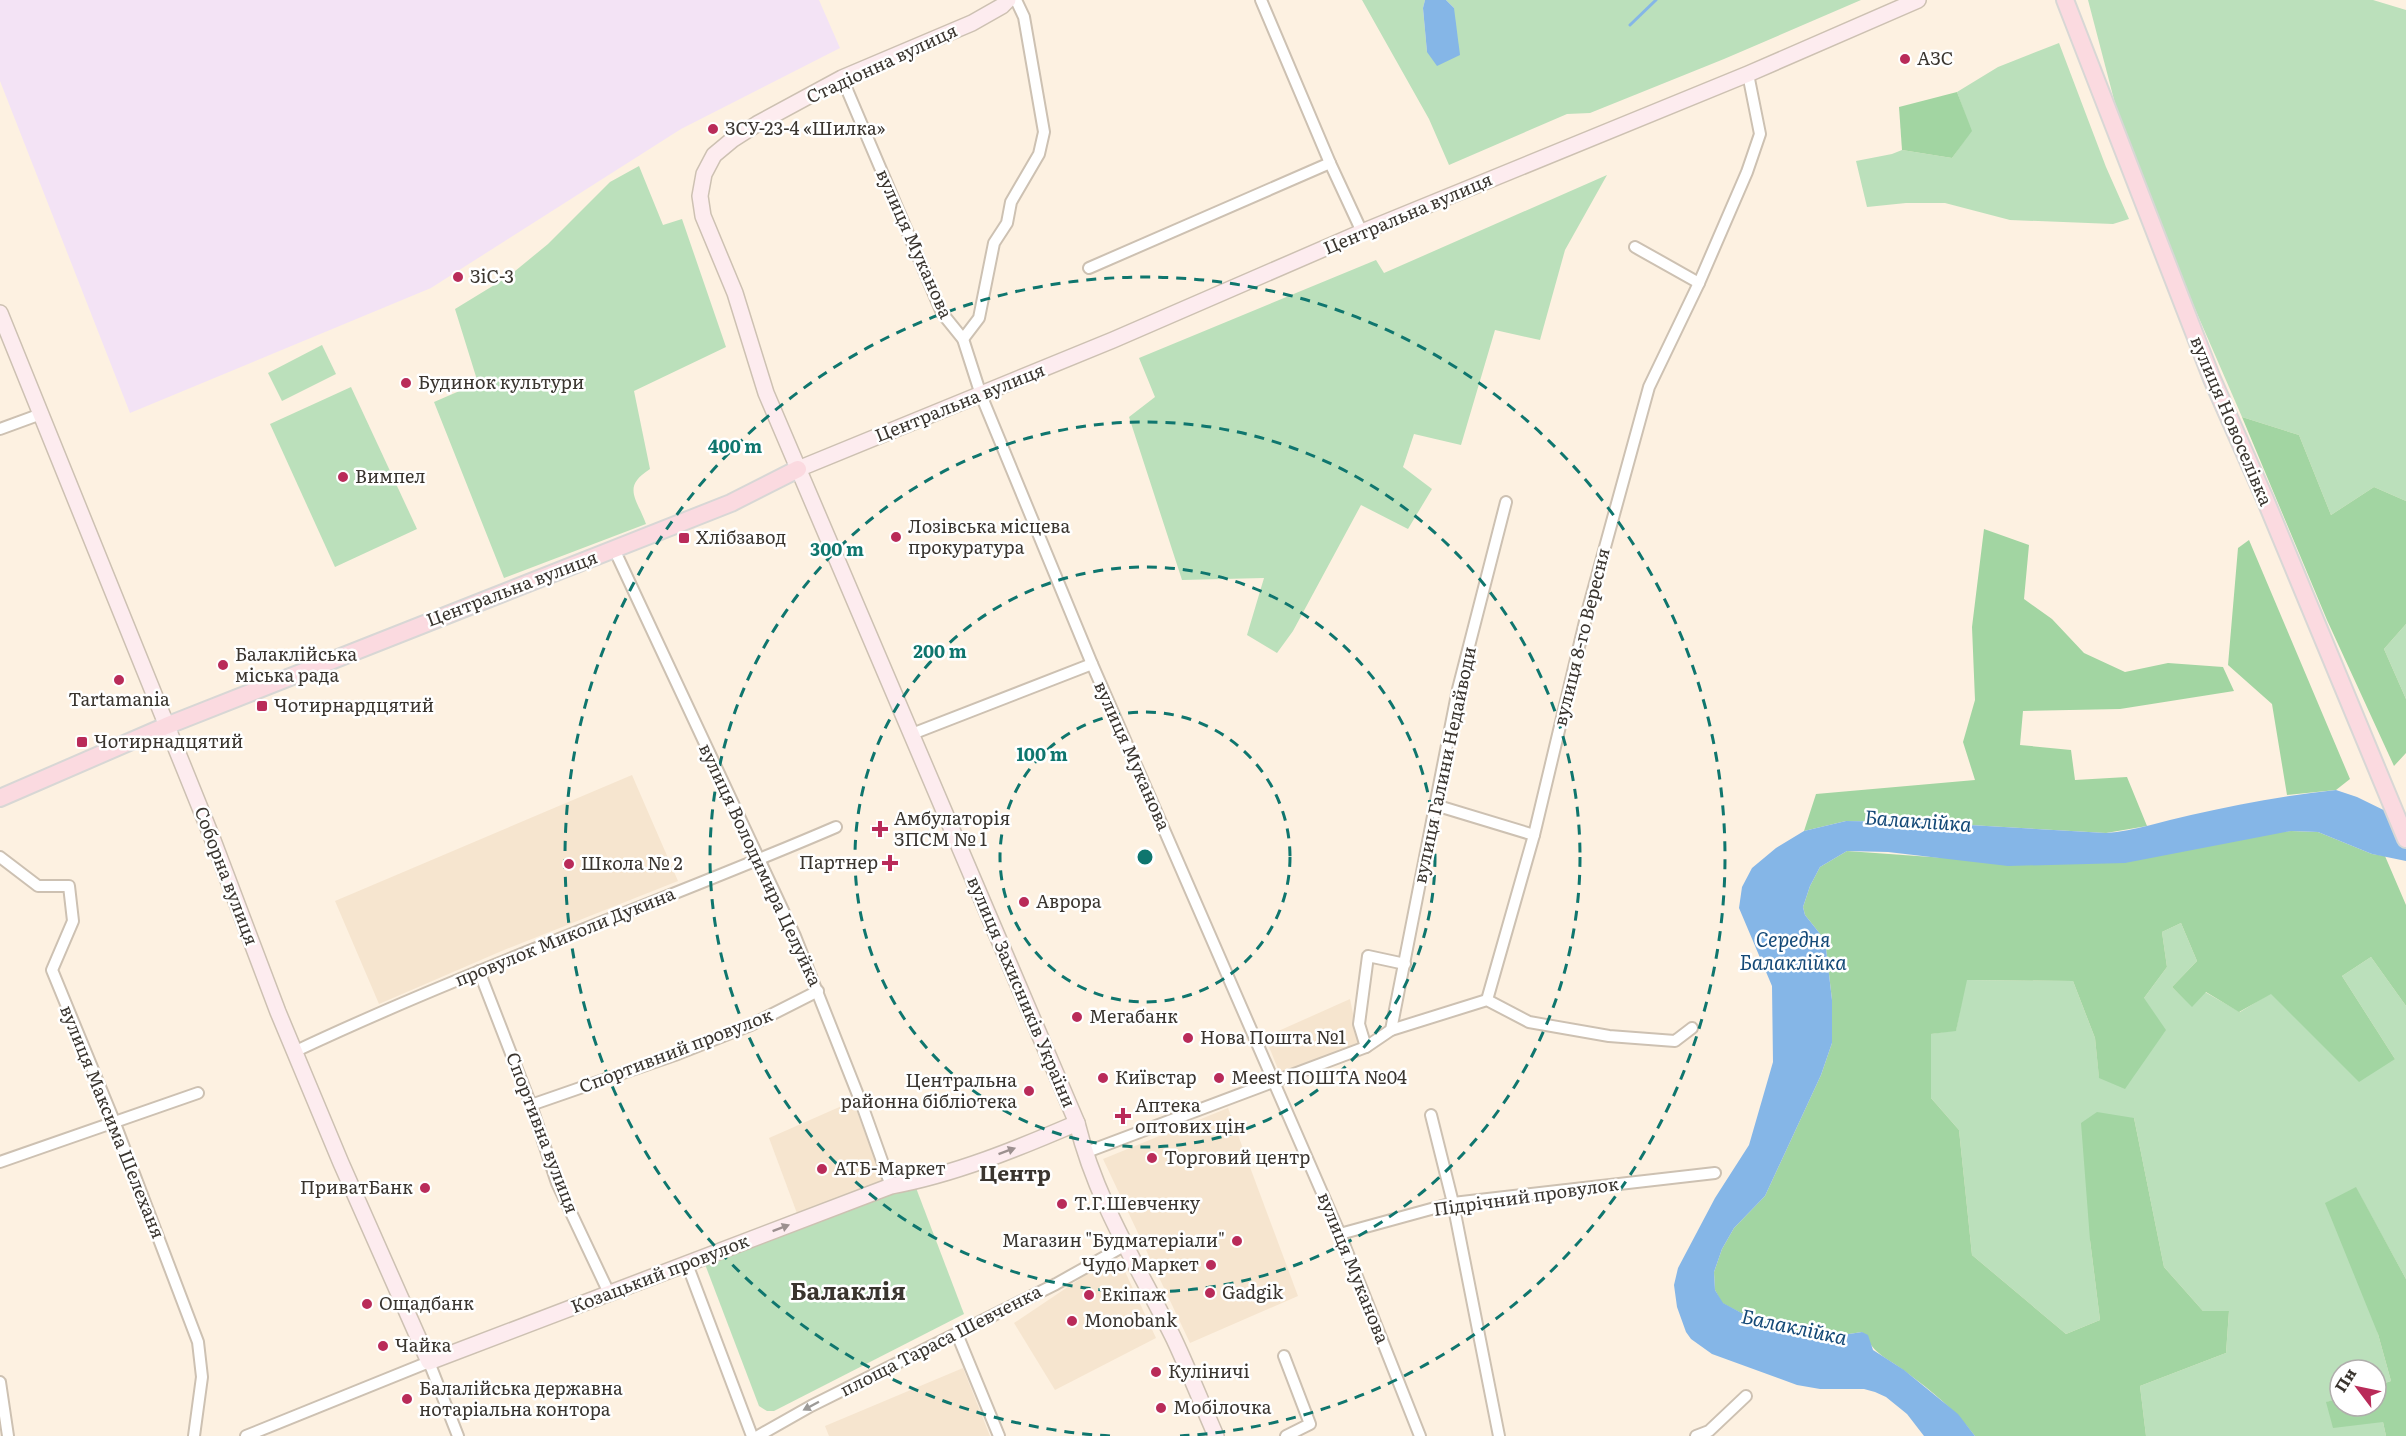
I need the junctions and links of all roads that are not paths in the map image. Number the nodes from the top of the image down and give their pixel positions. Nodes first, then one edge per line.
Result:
1 (1008, 0) edge
2 (1016, 0) edge
3 (1261, 0) edge
4 (1918, 0) edge
5 (2065, 0) edge
6 (1748, 74) junction
7 (842, 78) junction
8 (1330, 163) junction
9 (704, 174) joint
10 (1362, 232) junction
11 (1635, 247) dead end
12 (1089, 268) dead end
13 (1699, 282) junction
14 (0, 313) edge
15 (963, 339) junction
16 (981, 395) junction
17 (41, 414) junction
18 (0, 429) edge
19 (798, 469) junction
20 (1506, 502) dead end
21 (614, 549) junction
22 (1092, 664) junction
23 (166, 726) junction
24 (912, 734) junction
25 (0, 798) edge
26 (1435, 805) junction
27 (836, 827) dead end
28 (1534, 835) junction
29 (2406, 839) edge
30 (0, 857) edge
31 (759, 861) junction
32 (1405, 964) junction
33 (479, 971) junction
34 (818, 991) junction
35 (1487, 1000) junction
36 (1692, 1028) dead end
37 (1391, 1030) junction
38 (1365, 1047) junction
39 (296, 1051) junction
40 (1274, 1081) junction
41 (198, 1093) dead end
42 (531, 1105) junction
43 (1431, 1115) dead end
44 (114, 1121) junction
45 (1077, 1123) junction
46 (1084, 1154) junction
47 (0, 1162) edge
48 (1715, 1173) dead end
49 (891, 1186) junction
50 (1453, 1203) junction
51 (1340, 1234) junction
52 (1124, 1246) junction
53 (687, 1264) junction
54 (609, 1293) junction
55 (957, 1334) junction
56 (1284, 1356) dead end
57 (429, 1362) junction
58 (0, 1382) edge
59 (1746, 1396) dead end
60 (8, 1436) edge
61 (194, 1436) edge
62 (246, 1436) edge
63 (458, 1436) edge
64 (752, 1436) edge
65 (758, 1436) edge
66 (999, 1436) edge
67 (1216, 1436) edge
68 (1286, 1436) edge
69 (1420, 1436) edge
70 (1498, 1436) edge
71 (1696, 1436) edge

1 - 7 street, Стадіонна вулиця
2 - 15 street
3 - 8 street
4 - 6 street, Центральна вулиця
5 - 29 main road, вулиця Новоселівка
6 - 10 street, Центральна вулиця
6 - 13 street, вулиця 8-го Вересня
7 - 9 street, Стадіонна вулиця
7 - 15 street, вулиця Муканова
8 - 10 street
8 - 12 street
9 - 19 street, вулиця Захисників України
10 - 16 street, Центральна вулиця
11 - 13 street
13 - 28 street, вулиця 8-го Вересня
14 - 17 street, Соборна вулиця
15 - 16 street, вулиця Муканова
16 - 19 street, Центральна вулиця
16 - 22 street, вулиця Муканова
17 - 18 street
17 - 23 street, Соборна вулиця
19 - 21 main road, Центральна вулиця
19 - 24 street, вулиця Захисників України
20 - 26 street, вулиця Галини Недайводи
21 - 23 main road, Центральна вулиця
21 - 31 street, вулиця Володимира Целуйка
22 - 24 street
22 - 40 street, вулиця Муканова
23 - 25 main road, Центральна вулиця
23 - 39 street, Соборна вулиця
24 - 45 street, вулиця Захисників України
26 - 28 street
26 - 32 street, вулиця Галини Недайводи
27 - 31 street, провулок Миколи Дукина
28 - 35 street, вулиця 8-го Вересня
30 - 44 street, вулиця Максима Шелеханя
31 - 33 street, провулок Миколи Дукина
31 - 34 street, вулиця Володимира Целуйка
32 - 37 street, вулиця Галини Недайводи
32 - 38 street
33 - 39 street, провулок Миколи Дукина
33 - 42 street, Спортивна вулиця
34 - 42 street, Спортивний провулок
34 - 49 street, вулиця Володимира Целуйка
35 - 36 street
35 - 37 street
37 - 38 street
38 - 40 street
39 - 57 street, Соборна вулиця
40 - 46 street
40 - 51 street, вулиця Муканова
41 - 44 street
42 - 54 street, Спортивна вулиця
43 - 50 street
44 - 47 street
44 - 61 street, вулиця Максима Шелеханя
45 - 46 street, вулиця Захисників України
49 -> 45 street, Козацький провулок
46 - 52 street, вулиця Захисників України
48 - 50 street, Підрічний провулок
53 -> 49 street, Козацький провулок
50 - 51 street, Підрічний провулок
50 - 70 street
51 - 69 street, вулиця Муканова
52 - 55 street, площа Тараса Шевченка
52 - 67 street, вулиця Захисників України
53 - 54 street, Козацький провулок
53 - 64 street
54 - 57 street, Козацький провулок
55 -> 65 street, площа Тараса Шевченка
55 - 66 street
56 - 68 street
57 - 62 street, Козацький провулок
57 - 63 street, Соборна вулиця
58 - 60 street
59 - 71 street

